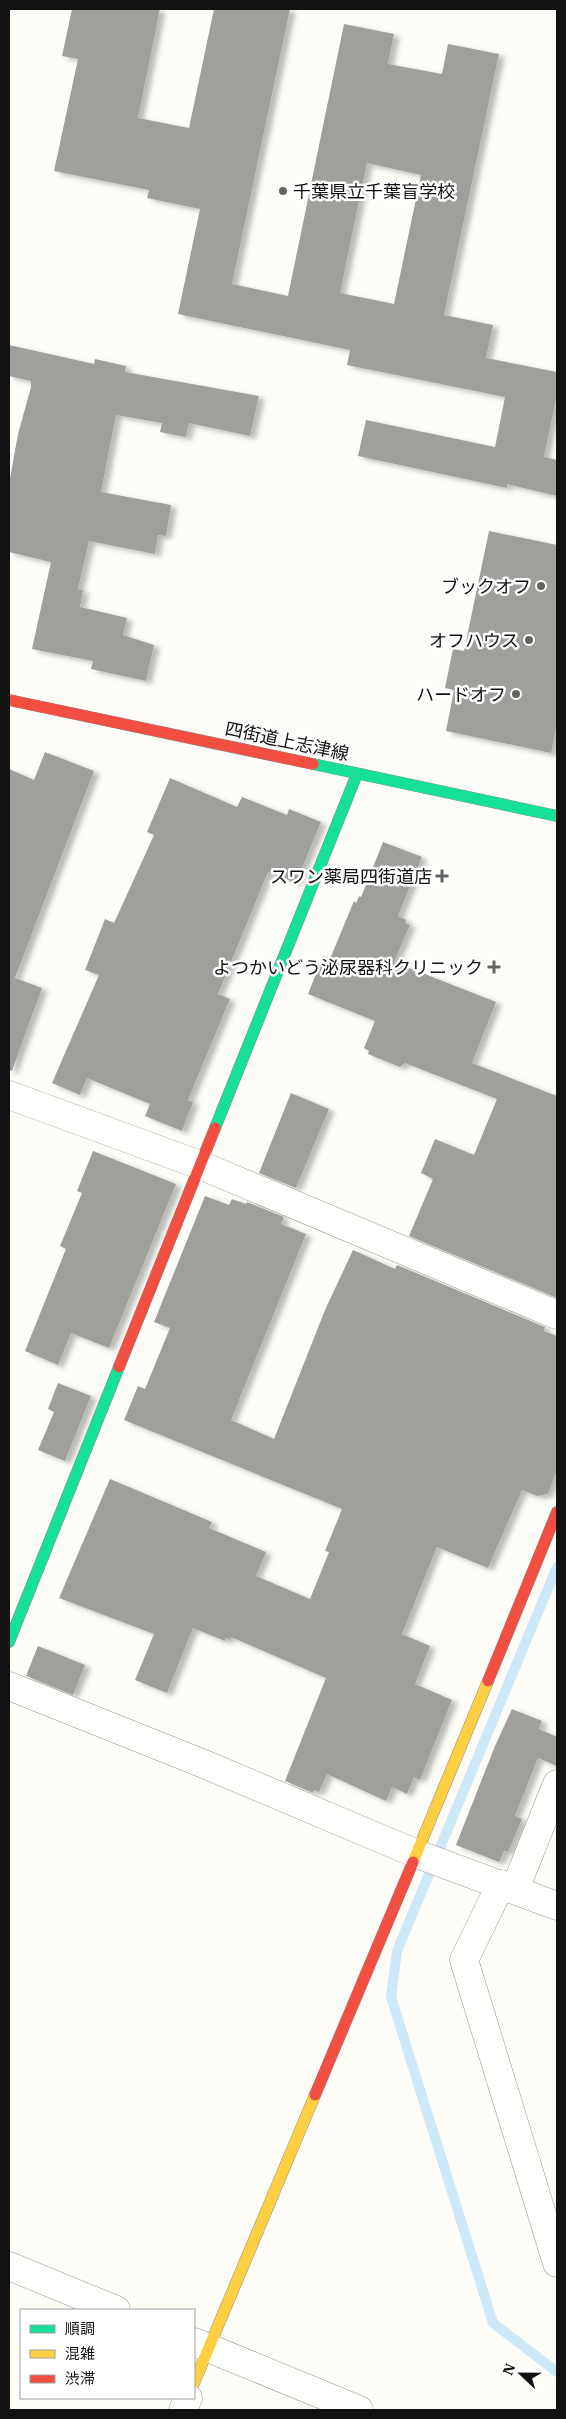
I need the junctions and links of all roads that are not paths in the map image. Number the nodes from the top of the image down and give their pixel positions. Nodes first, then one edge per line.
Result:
1 (9, 700) edge
2 (357, 774) junction
3 (557, 816) edge
4 (9, 1095) edge
5 (200, 1165) junction
6 (557, 1315) edge
7 (557, 1512) edge
8 (9, 1642) edge
9 (9, 1686) edge
10 (557, 1784) edge
11 (428, 1858) junction
12 (508, 1886) junction
13 (557, 1906) edge
14 (557, 2263) edge
15 (9, 2266) edge
16 (114, 2309) edge
17 (201, 2345) edge
18 (195, 2378) edge
19 (359, 2410) edge

1 - 2 street, 四街道上志津線
2 - 3 street, 四街道上志津線
2 - 5 street
4 - 5 street
5 - 6 street
5 - 8 street
7 - 11 street
9 - 11 street
10 - 12 street
11 - 12 street
11 - 17 street
12 - 13 street
12 - 14 street
15 - 16 street
17 - 18 street
17 - 19 street

